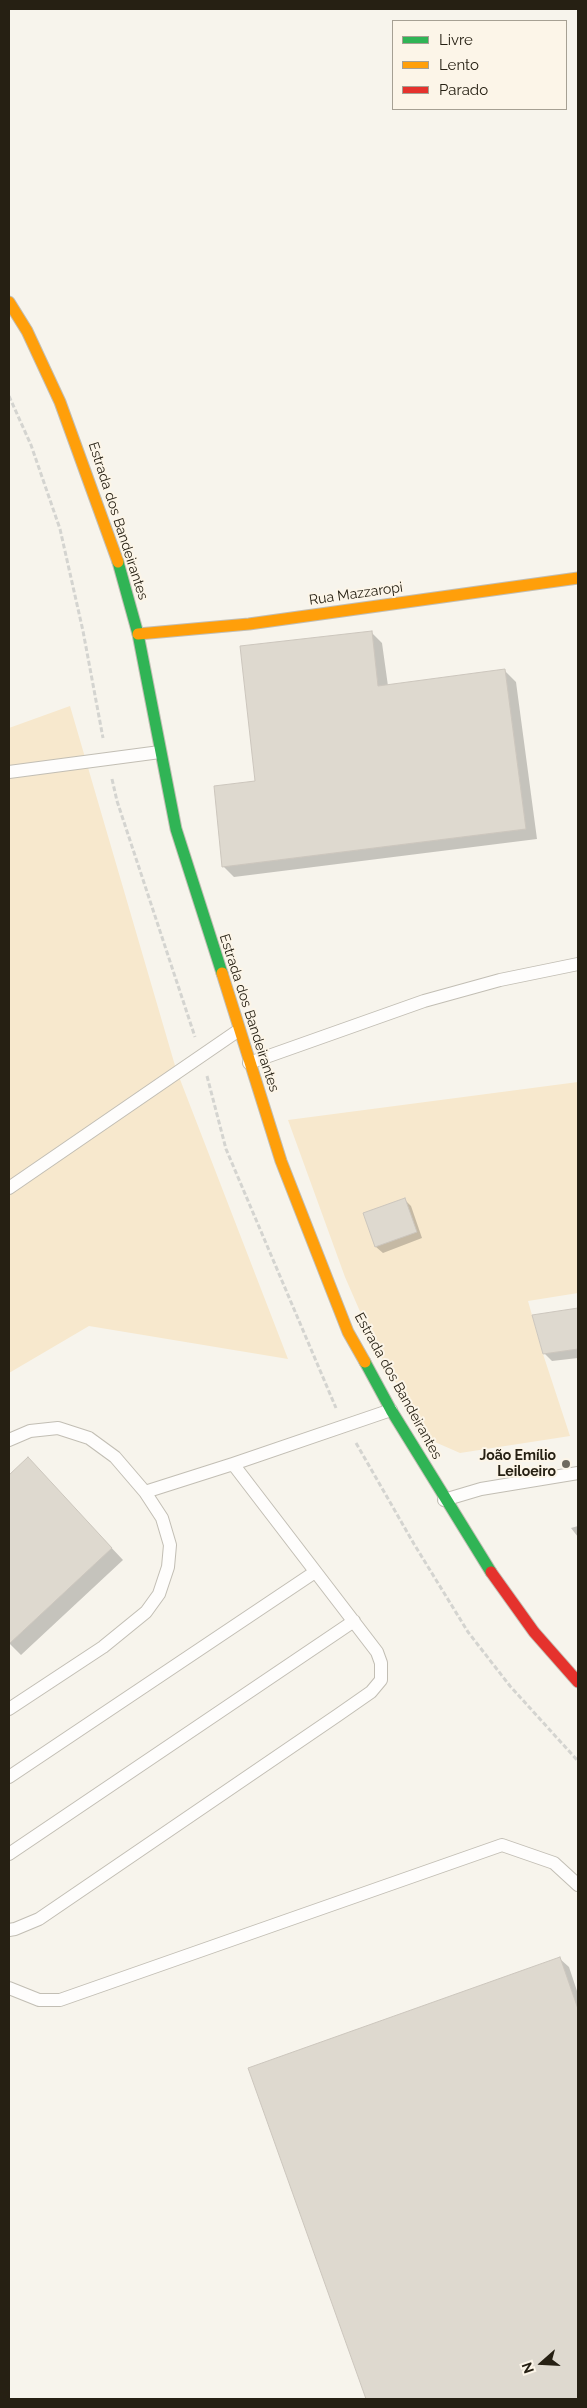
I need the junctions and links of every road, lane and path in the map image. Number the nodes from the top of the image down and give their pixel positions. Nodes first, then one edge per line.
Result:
1 (9, 302) edge
2 (578, 578) edge
3 (138, 634) junction
4 (160, 752) junction
5 (9, 772) edge
6 (578, 964) edge
7 (239, 1030) junction
8 (249, 1063) junction
9 (9, 1188) edge
10 (391, 1410) junction
11 (9, 1440) edge
12 (233, 1464) junction
13 (578, 1473) edge
14 (145, 1492) junction
15 (444, 1500) junction
16 (315, 1572) junction
17 (354, 1621) junction
18 (578, 1682) edge
19 (9, 1709) edge
20 (9, 1776) edge
21 (9, 1854) edge
22 (578, 1885) edge
23 (9, 1930) edge
24 (9, 1988) edge

1 - 3 main road, Estrada dos Bandeirantes
2 - 3 main road, Rua Mazzaropi
3 - 4 main road, Estrada dos Bandeirantes
4 - 5 lane
4 - 7 main road, Estrada dos Bandeirantes
6 - 8 lane
7 - 8 main road, Estrada dos Bandeirantes
7 - 9 lane
8 - 10 main road, Estrada dos Bandeirantes
10 - 12 lane
10 - 15 main road, Estrada dos Bandeirantes
11 - 14 lane
12 - 14 lane
12 - 16 lane
13 - 15 lane
14 - 19 lane
15 - 18 main road, Estrada dos Bandeirantes
16 - 17 lane
16 - 20 lane
17 - 21 lane
17 - 23 lane
22 - 24 lane

